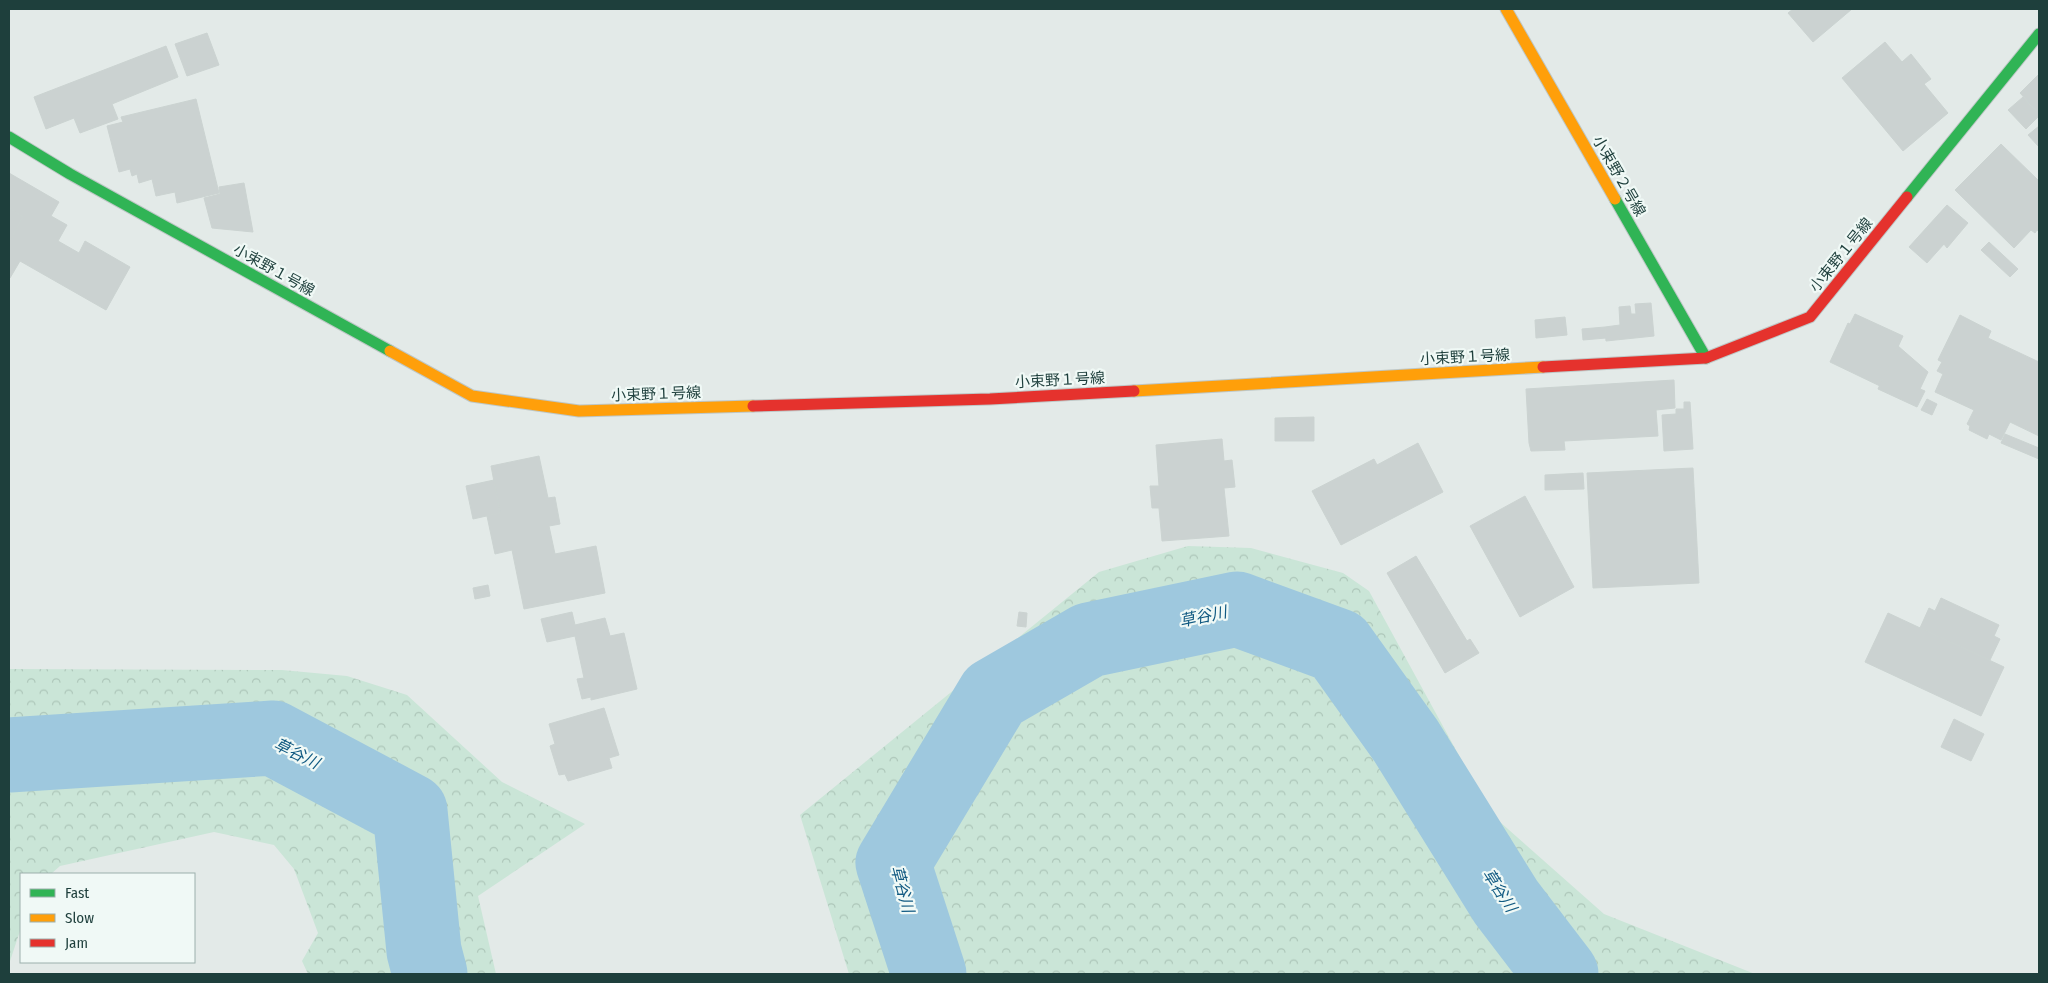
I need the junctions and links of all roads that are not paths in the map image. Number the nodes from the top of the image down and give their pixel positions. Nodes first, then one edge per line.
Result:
1 (1506, 9) edge
2 (2039, 34) edge
3 (9, 136) edge
4 (1706, 358) junction

1 - 4 street, 小束野２号線
2 - 4 street, 小束野１号線
3 - 4 street, 小束野１号線

